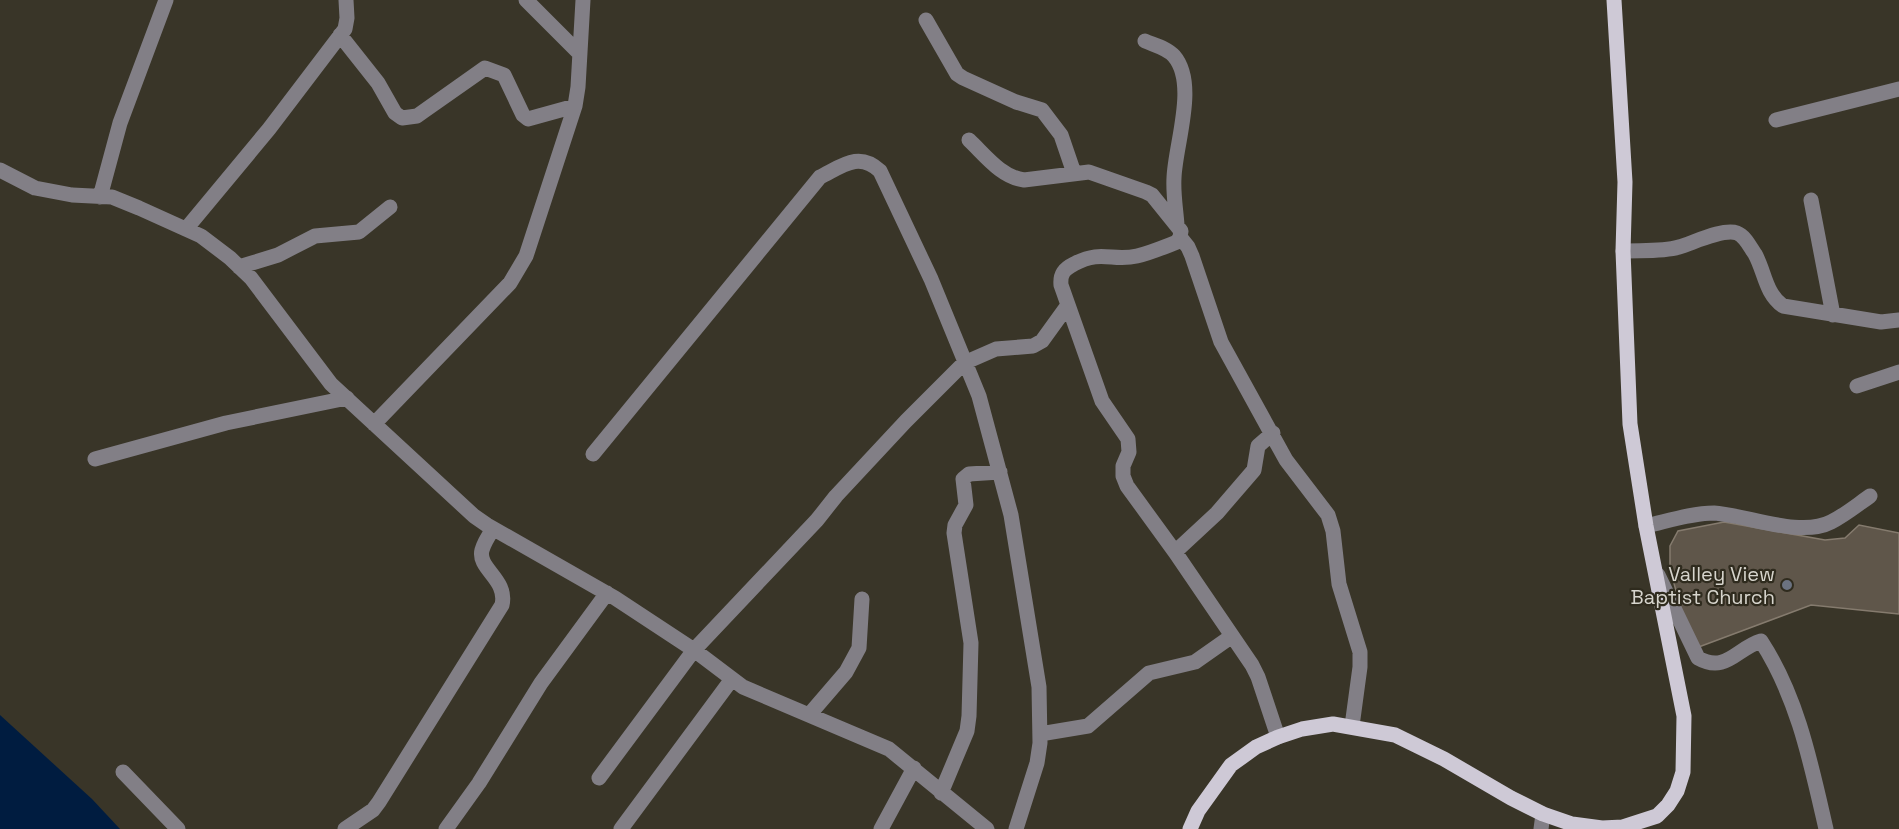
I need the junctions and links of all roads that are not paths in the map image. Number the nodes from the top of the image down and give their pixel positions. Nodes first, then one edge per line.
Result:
1 (166, 0) edge
2 (345, 0) edge
3 (526, 0) edge
4 (583, 0) edge
5 (1614, 0) edge
6 (926, 20) dead end
7 (340, 35) junction
8 (1145, 41) dead end
9 (580, 54) junction
10 (1899, 88) edge
11 (575, 106) junction
12 (1776, 120) dead end
13 (969, 140) dead end
14 (0, 170) edge
15 (1074, 173) junction
16 (100, 197) junction
17 (1811, 200) dead end
18 (390, 207) dead end
19 (186, 229) junction
20 (1179, 231) junction
21 (1623, 251) junction
22 (239, 267) junction
23 (1068, 305) junction
24 (1833, 315) junction
25 (1899, 320) edge
26 (964, 363) junction
27 (1899, 372) edge
28 (1857, 386) dead end
29 (347, 398) junction
30 (374, 424) junction
31 (1273, 433) junction
32 (593, 453) dead end
33 (94, 459) dead end
34 (1000, 472) junction
35 (1870, 496) dead end
36 (1646, 526) junction
37 (493, 528) junction
38 (1175, 552) junction
39 (1656, 570) junction
40 (607, 593) junction
41 (862, 599) dead end
42 (1232, 636) junction
43 (694, 650) junction
44 (732, 679) junction
45 (809, 715) junction
46 (1352, 726) junction
47 (1040, 734) junction
48 (1278, 737) junction
49 (914, 768) junction
50 (123, 772) dead end
51 (599, 778) dead end
52 (941, 793) junction
53 (1542, 821) edge
54 (178, 829) edge
55 (345, 829) edge
56 (447, 829) edge
57 (621, 829) edge
58 (882, 829) edge
59 (987, 829) edge
60 (1016, 829) edge
61 (1190, 829) edge
62 (1826, 829) edge

1 - 16 street
2 - 7 street
3 - 9 street
4 - 9 street
5 - 21 main road
6 - 15 street
7 - 11 street
7 - 19 street
8 - 20 street
9 - 11 street
10 - 12 street
11 - 30 street
13 - 15 street
14 - 16 street
15 - 20 street
16 - 19 street
17 - 24 street
18 - 22 street
19 - 22 street
20 - 23 street
20 - 31 street
21 - 24 street
21 - 36 main road
22 - 29 street
23 - 26 street
23 - 38 street
24 - 25 street
26 - 32 street
26 - 34 street
26 - 43 street
27 - 28 street
29 - 30 street
29 - 33 street
30 - 37 street
31 - 38 street
31 - 46 street
34 - 47 street
34 - 52 street
35 - 36 street
36 - 39 main road
37 - 40 street
37 - 55 street
38 - 42 street
39 - 53 main road
39 - 62 street
40 - 43 street
40 - 56 street
41 - 45 street
42 - 47 street
42 - 48 street
43 - 44 street
43 - 51 street
44 - 45 street
44 - 57 street
45 - 49 street
46 - 48 main road
46 - 53 main road
47 - 60 street
48 - 61 main road
49 - 52 street
49 - 58 street
50 - 54 street
52 - 59 street

